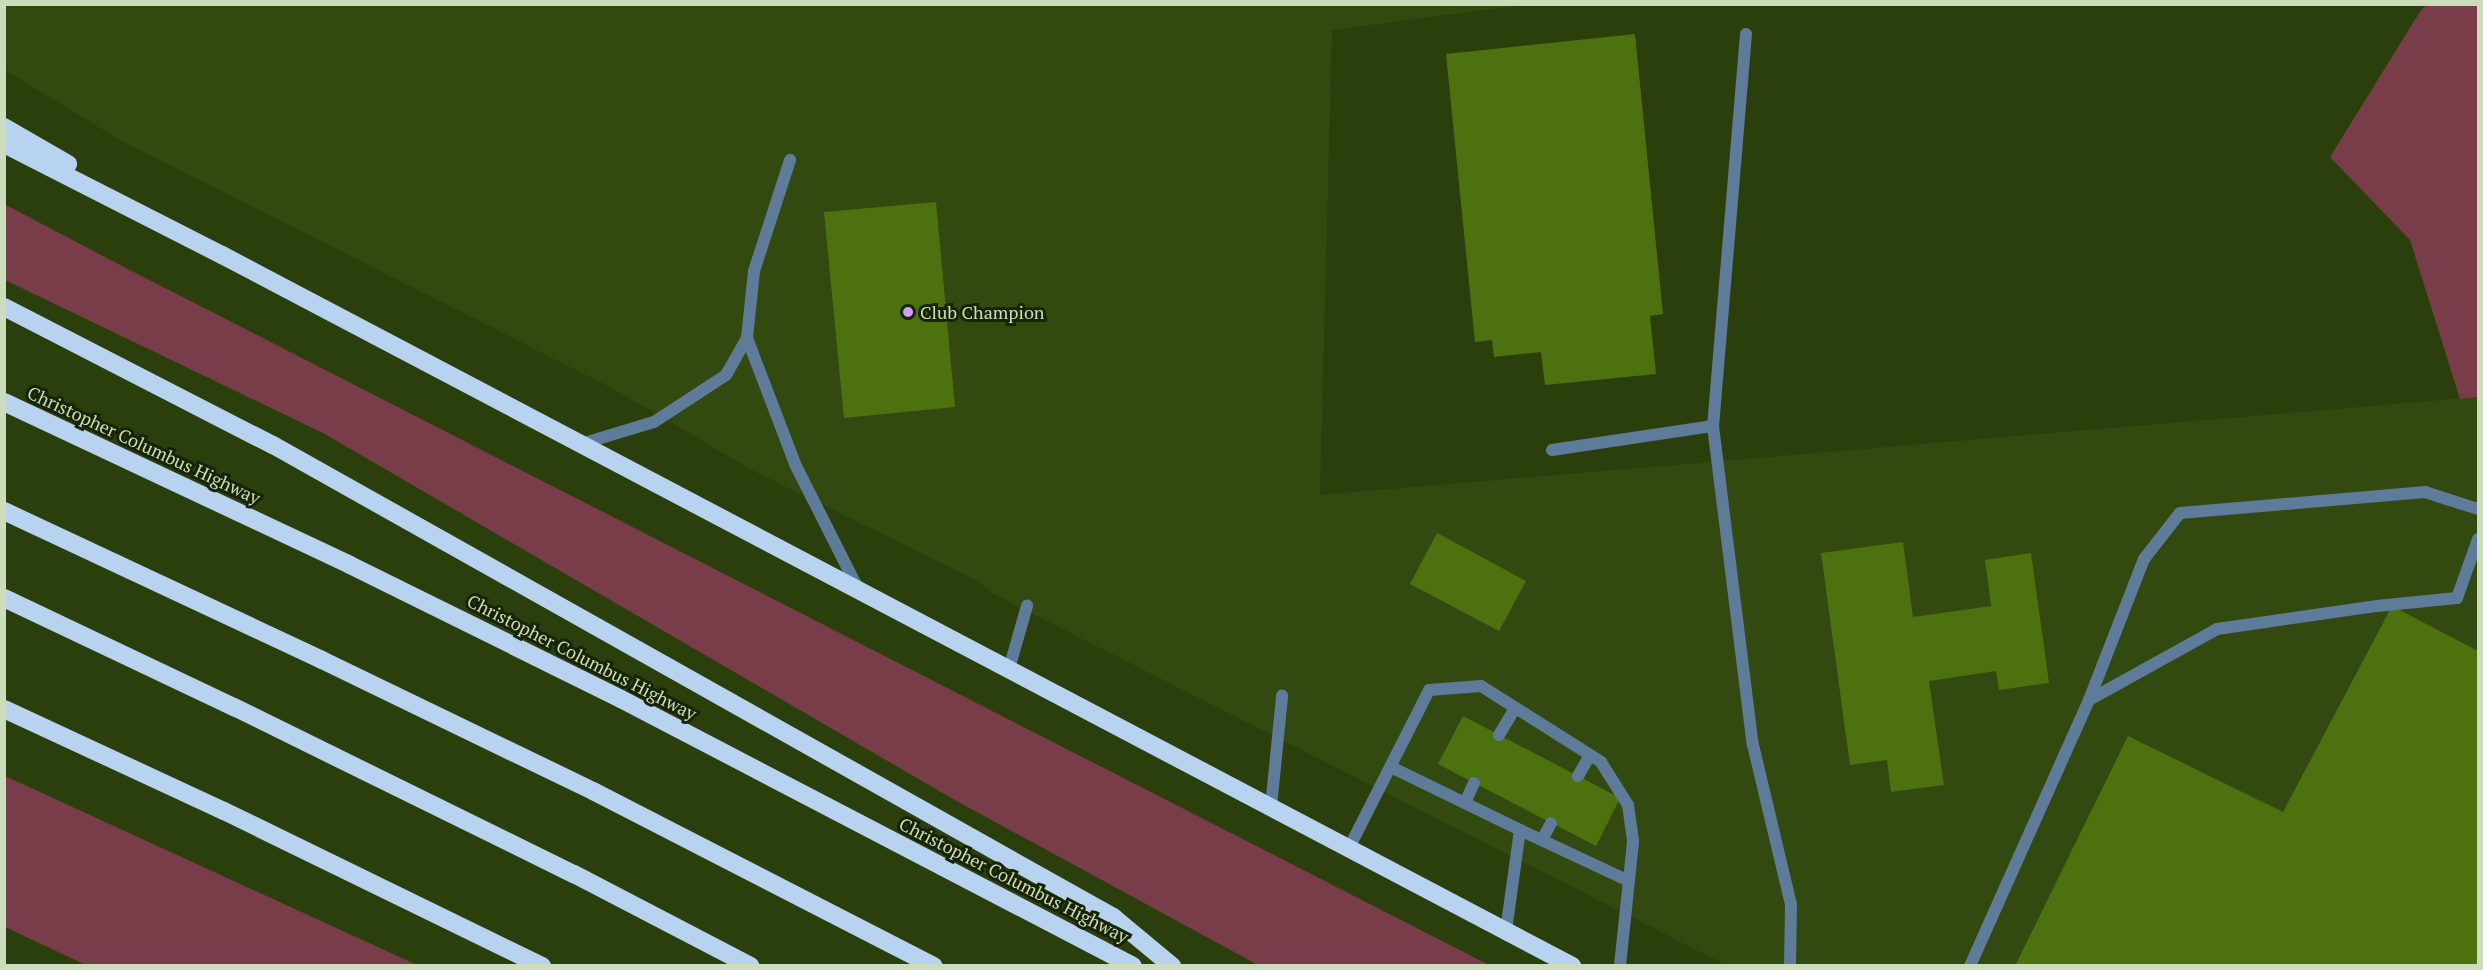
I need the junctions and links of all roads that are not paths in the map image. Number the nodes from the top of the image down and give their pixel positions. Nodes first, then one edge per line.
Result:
1 (1746, 34) dead end
2 (4, 127) edge
3 (4, 144) edge
4 (790, 160) dead end
5 (222, 255) junction
6 (4, 307) edge
7 (747, 338) junction
8 (4, 402) edge
9 (1713, 426) junction
10 (581, 444) junction
11 (1552, 450) dead end
12 (2478, 509) edge
13 (4, 512) edge
14 (2478, 539) edge
15 (858, 589) junction
16 (4, 598) edge
17 (1027, 606) dead end
18 (1010, 669) junction
19 (1282, 696) dead end
20 (2089, 700) junction
21 (1515, 708) junction
22 (4, 709) edge
23 (1499, 735) dead end
24 (1590, 755) junction
25 (1391, 767) junction
26 (1578, 776) dead end
27 (1474, 783) dead end
28 (1465, 804) junction
29 (1270, 807) junction
30 (1551, 823) dead end
31 (1520, 830) junction
32 (1542, 840) junction
33 (1349, 848) junction
34 (1629, 881) junction
35 (1506, 931) junction
36 (542, 966) edge
37 (751, 966) edge
38 (934, 966) edge
39 (1133, 966) edge
40 (1172, 966) edge
41 (1572, 966) edge
42 (1620, 966) edge
43 (1790, 966) edge
44 (1970, 966) edge

1 - 9 lane
2 - 5 highway
3 - 5 highway
4 - 7 lane
5 - 10 highway
6 - 40 highway
7 - 10 lane
7 - 15 lane
8 - 39 highway, Christopher Columbus Highway
9 - 11 lane
9 - 43 lane
10 - 15 highway
12 - 20 lane
13 - 38 highway
14 - 20 lane
15 - 18 highway
16 - 37 highway
17 - 18 lane
18 - 29 highway
19 - 29 lane
20 - 44 lane
21 - 23 lane
21 - 24 lane
21 - 25 lane
22 - 36 highway
24 - 26 lane
24 - 34 lane
25 - 28 lane
25 - 33 lane
27 - 28 lane
28 - 31 lane
29 - 33 highway
30 - 32 lane
31 - 32 lane
31 - 35 lane
32 - 34 lane
33 - 35 highway
34 - 42 lane
35 - 41 highway

